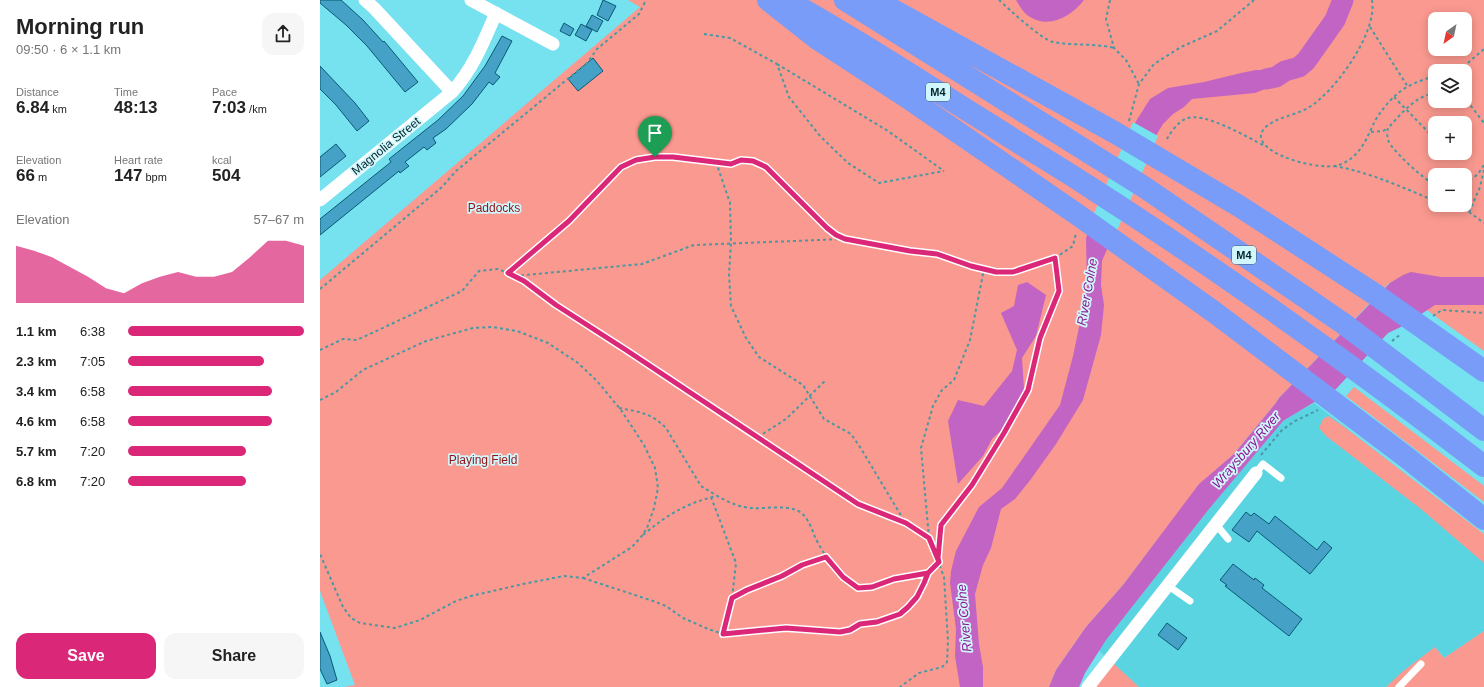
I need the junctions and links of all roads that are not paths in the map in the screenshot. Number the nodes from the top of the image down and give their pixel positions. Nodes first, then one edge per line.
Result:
1 (365, 0) edge
2 (471, 0) edge
3 (768, 0) edge
4 (786, 0) edge
5 (845, 0) edge
6 (876, 0) edge
7 (496, 13) junction
8 (554, 44) dead end
9 (452, 92) junction
10 (320, 200) edge
11 (1484, 371) edge
12 (1484, 430) edge
13 (1484, 466) edge
14 (1256, 473) joint
15 (1281, 478) dead end
16 (1484, 519) edge
17 (1215, 523) junction
18 (1228, 539) dead end
19 (1167, 585) junction
20 (1190, 601) dead end
21 (1421, 664) dead end
22 (1088, 687) edge
23 (1399, 687) edge

1 - 9 street
2 - 7 street
3 - 16 highway
4 - 13 highway, M4
5 - 12 highway, M4
6 - 11 highway
7 - 8 street
7 - 9 street, Magnolia Street
9 - 10 street, Magnolia Street
14 - 15 lane
14 - 17 street
17 - 18 lane
17 - 19 street
19 - 20 lane
19 - 22 street
21 - 23 lane

